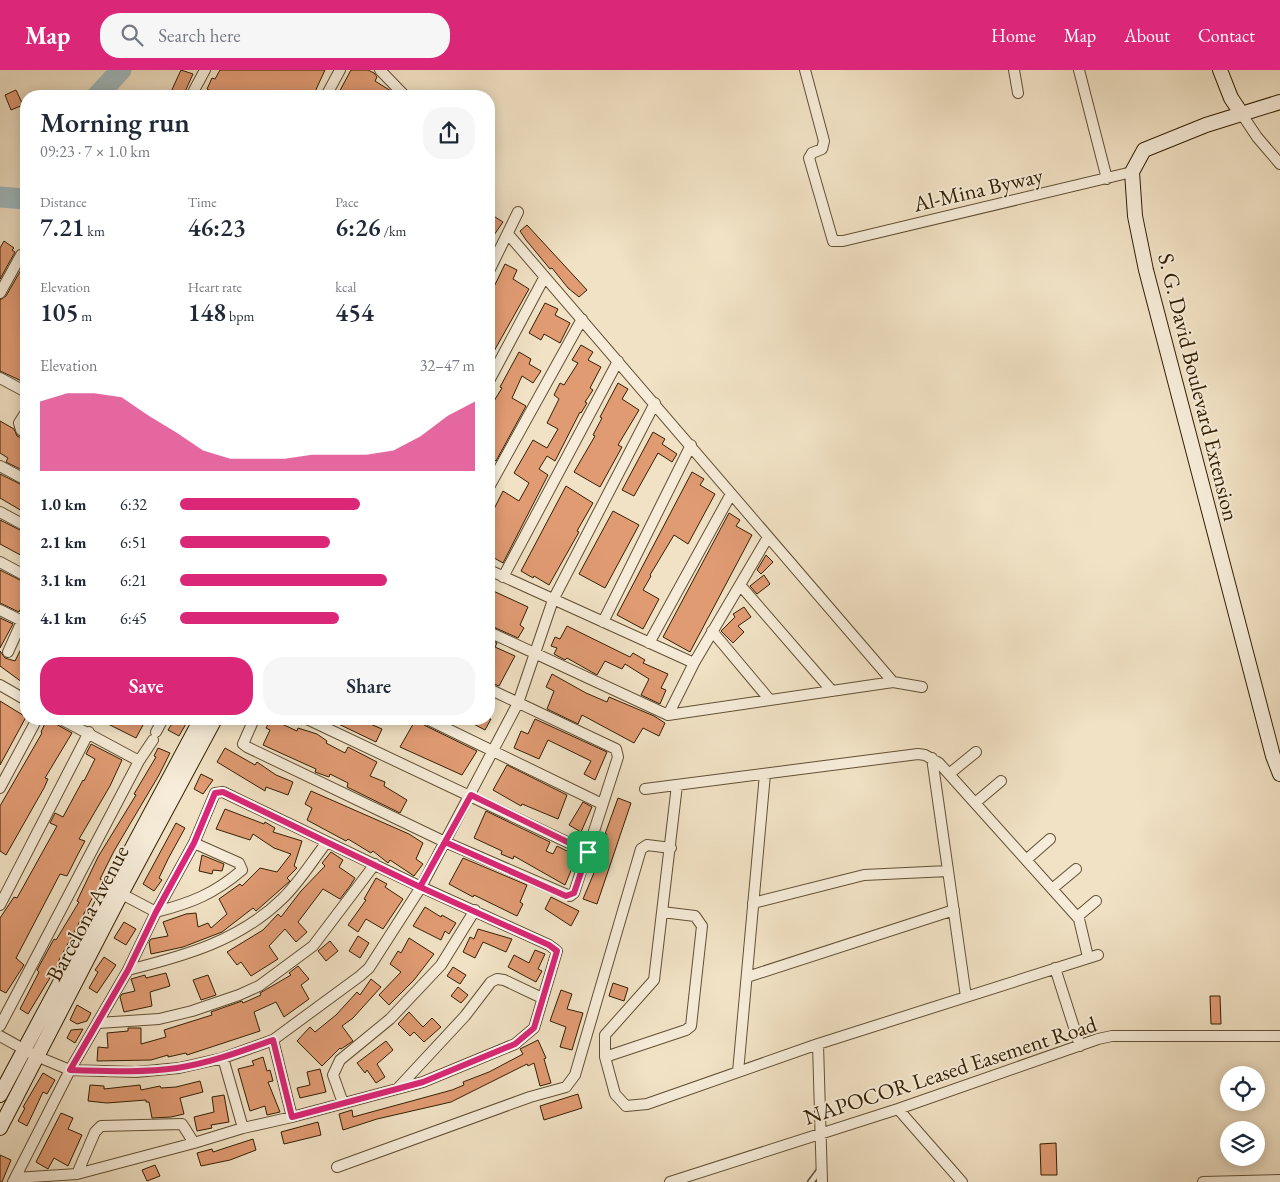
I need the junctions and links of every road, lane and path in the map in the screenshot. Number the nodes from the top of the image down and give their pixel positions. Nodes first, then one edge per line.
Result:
1 (205, 70) edge
2 (340, 70) edge
3 (380, 70) edge
4 (806, 70) edge
5 (1014, 70) edge
6 (1079, 70) edge
7 (1220, 70) edge
8 (194, 90) edge
9 (329, 90) edge
10 (399, 90) edge
11 (1018, 93) dead end
12 (1280, 102) edge
13 (1241, 113) junction
14 (1280, 164) edge
15 (1132, 172) junction
16 (1107, 178) junction
17 (518, 212) dead end
18 (508, 234) junction
19 (20, 255) edge
20 (495, 259) edge
21 (544, 278) junction
22 (0, 292) edge
23 (582, 319) junction
24 (618, 361) junction
25 (495, 370) edge
26 (0, 378) edge
27 (20, 389) edge
28 (655, 402) junction
29 (691, 445) junction
30 (0, 466) edge
31 (495, 467) edge
32 (20, 477) edge
33 (731, 494) junction
34 (0, 512) edge
35 (20, 523) edge
36 (768, 537) junction
37 (0, 562) edge
38 (20, 573) edge
39 (495, 573) edge
40 (503, 577) junction
41 (740, 585) junction
42 (553, 600) junction
43 (0, 610) edge
44 (20, 620) edge
45 (603, 622) junction
46 (20, 630) edge
47 (712, 631) junction
48 (495, 635) edge
49 (649, 643) junction
50 (8, 652) dead end
51 (536, 654) junction
52 (694, 663) junction
53 (893, 682) junction
54 (0, 686) edge
55 (922, 687) dead end
56 (832, 691) junction
57 (495, 693) edge
58 (20, 697) edge
59 (769, 699) junction
60 (518, 704) junction
61 (668, 715) junction
62 (34, 725) edge
63 (74, 725) edge
64 (160, 725) edge
65 (198, 725) edge
66 (212, 725) edge
67 (251, 725) edge
68 (320, 725) edge
69 (440, 725) edge
70 (89, 732) junction
71 (493, 749) junction
72 (976, 752) dead end
73 (932, 758) junction
74 (139, 761) junction
75 (765, 774) junction
76 (949, 774) junction
77 (1280, 774) edge
78 (1001, 781) dead end
79 (678, 785) junction
80 (0, 788) edge
81 (645, 789) dead end
82 (471, 795) junction
83 (975, 803) junction
84 (602, 804) junction
85 (1050, 839) dead end
86 (327, 842) junction
87 (445, 842) junction
88 (194, 843) junction
89 (671, 848) junction
90 (588, 852) junction
91 (1026, 860) junction
92 (375, 864) junction
93 (1076, 869) dead end
94 (948, 871) junction
95 (420, 887) junction
96 (1052, 889) junction
97 (116, 890) junction
98 (1096, 901) dead end
99 (753, 903) junction
100 (0, 905) edge
101 (475, 910) junction
102 (954, 910) junction
103 (156, 912) junction
104 (662, 912) junction
105 (1077, 917) junction
106 (1055, 968) junction
107 (128, 970) junction
108 (746, 977) junction
109 (966, 997) junction
110 (542, 998) junction
111 (98, 1023) junction
112 (0, 1026) edge
113 (587, 1032) junction
114 (605, 1035) junction
115 (0, 1036) edge
116 (1280, 1036) edge
117 (273, 1040) junction
118 (818, 1044) junction
119 (1080, 1046) junction
120 (30, 1052) junction
121 (605, 1057) junction
122 (223, 1058) junction
123 (70, 1070) junction
124 (738, 1072) junction
125 (399, 1088) junction
126 (0, 1096) edge
127 (343, 1103) junction
128 (898, 1109) junction
129 (292, 1117) junction
130 (0, 1128) edge
131 (243, 1128) junction
132 (822, 1132) junction
133 (194, 1144) junction
134 (337, 1167) dead end
135 (822, 1167) junction
136 (77, 1174) junction
137 (14, 1180) edge
138 (1280, 1180) edge
139 (670, 1182) edge
140 (811, 1182) edge
141 (822, 1182) edge
142 (962, 1182) edge
143 (1203, 1182) edge

1 - 8 street
2 - 9 street
3 - 10 street
4 - 16 street, Al-Mina Byway
5 - 11 street
6 - 16 street
7 - 13 street
12 - 13 street
13 - 14 street
13 - 15 street
15 - 16 street, Al-Mina Byway
15 - 77 street, S. G. David Boulevard Extension
17 - 18 street
18 - 20 street
18 - 21 street
19 - 22 street
21 - 23 street
21 - 25 street
23 - 24 street
23 - 31 street
24 - 28 street
24 - 40 street
26 - 27 street
28 - 29 street
28 - 42 street
29 - 33 street
29 - 45 street
30 - 32 street
33 - 36 street
33 - 49 street
34 - 35 street
36 - 41 street
36 - 53 street
37 - 38 street
39 - 40 street
40 - 42 street
41 - 47 street
41 - 56 street
42 - 45 street
42 - 51 street
43 - 44 street
45 - 49 street
46 - 50 street
47 - 52 street
47 - 59 street
48 - 51 street
49 - 52 street
51 - 60 street
51 - 61 street
52 - 61 street
53 - 55 street
53 - 56 street
54 - 58 street
56 - 59 street
57 - 60 street
59 - 61 street
60 - 71 street
60 - 84 street
62 - 80 street
63 - 70 street
64 - 74 street
65 - 97 street, Barcelona Avenue
66 - 97 street, Barcelona Avenue
67 - 87 street
68 - 82 street
69 - 71 street
70 - 74 street
70 - 100 street
71 - 82 street
71 - 84 street
72 - 76 street
73 - 75 street
73 - 76 street
73 - 94 street
74 - 112 street
75 - 79 street
75 - 99 street
76 - 83 street
78 - 83 street
79 - 81 street
79 - 89 street
82 - 87 street
82 - 90 street
83 - 91 street
84 - 90 street
85 - 91 street
86 - 88 street
86 - 92 street
86 - 107 street
87 - 90 street
87 - 95 street
88 - 103 street
88 - 103 street
89 - 104 street
89 - 113 street
91 - 96 street
92 - 95 street
92 - 111 street
93 - 96 street
94 - 99 street
94 - 102 street
95 - 101 street
95 - 117 street
96 - 105 street
97 - 103 street
97 - 120 street, Barcelona Avenue
98 - 105 street
99 - 108 street
101 - 110 street
101 - 127 street
102 - 108 street
102 - 109 street
103 - 107 street
104 - 114 street
104 - 121 street
105 - 106 street
106 - 109 street
106 - 119 street
107 - 111 street
108 - 124 street
109 - 118 street
110 - 125 street
110 - 125 street
111 - 123 street
113 - 114 street
113 - 134 street
114 - 121 street
115 - 120 street
116 - 119 street, NAPOCOR Leased Easement Road
117 - 122 street
117 - 129 street
118 - 124 street
118 - 132 street
119 - 128 street, NAPOCOR Leased Easement Road
120 - 123 street
120 - 126 street, Barcelona Avenue
120 - 130 street, Barcelona Avenue
121 - 124 street
122 - 123 street
122 - 131 street
123 - 137 street
125 - 127 street
127 - 129 street
128 - 132 street, NAPOCOR Leased Easement Road
128 - 142 street
129 - 131 street
131 - 133 street
132 - 135 street
132 - 139 street, NAPOCOR Leased Easement Road
133 - 136 street
133 - 136 street
135 - 140 lane
135 - 141 street
136 - 137 street
138 - 143 street

